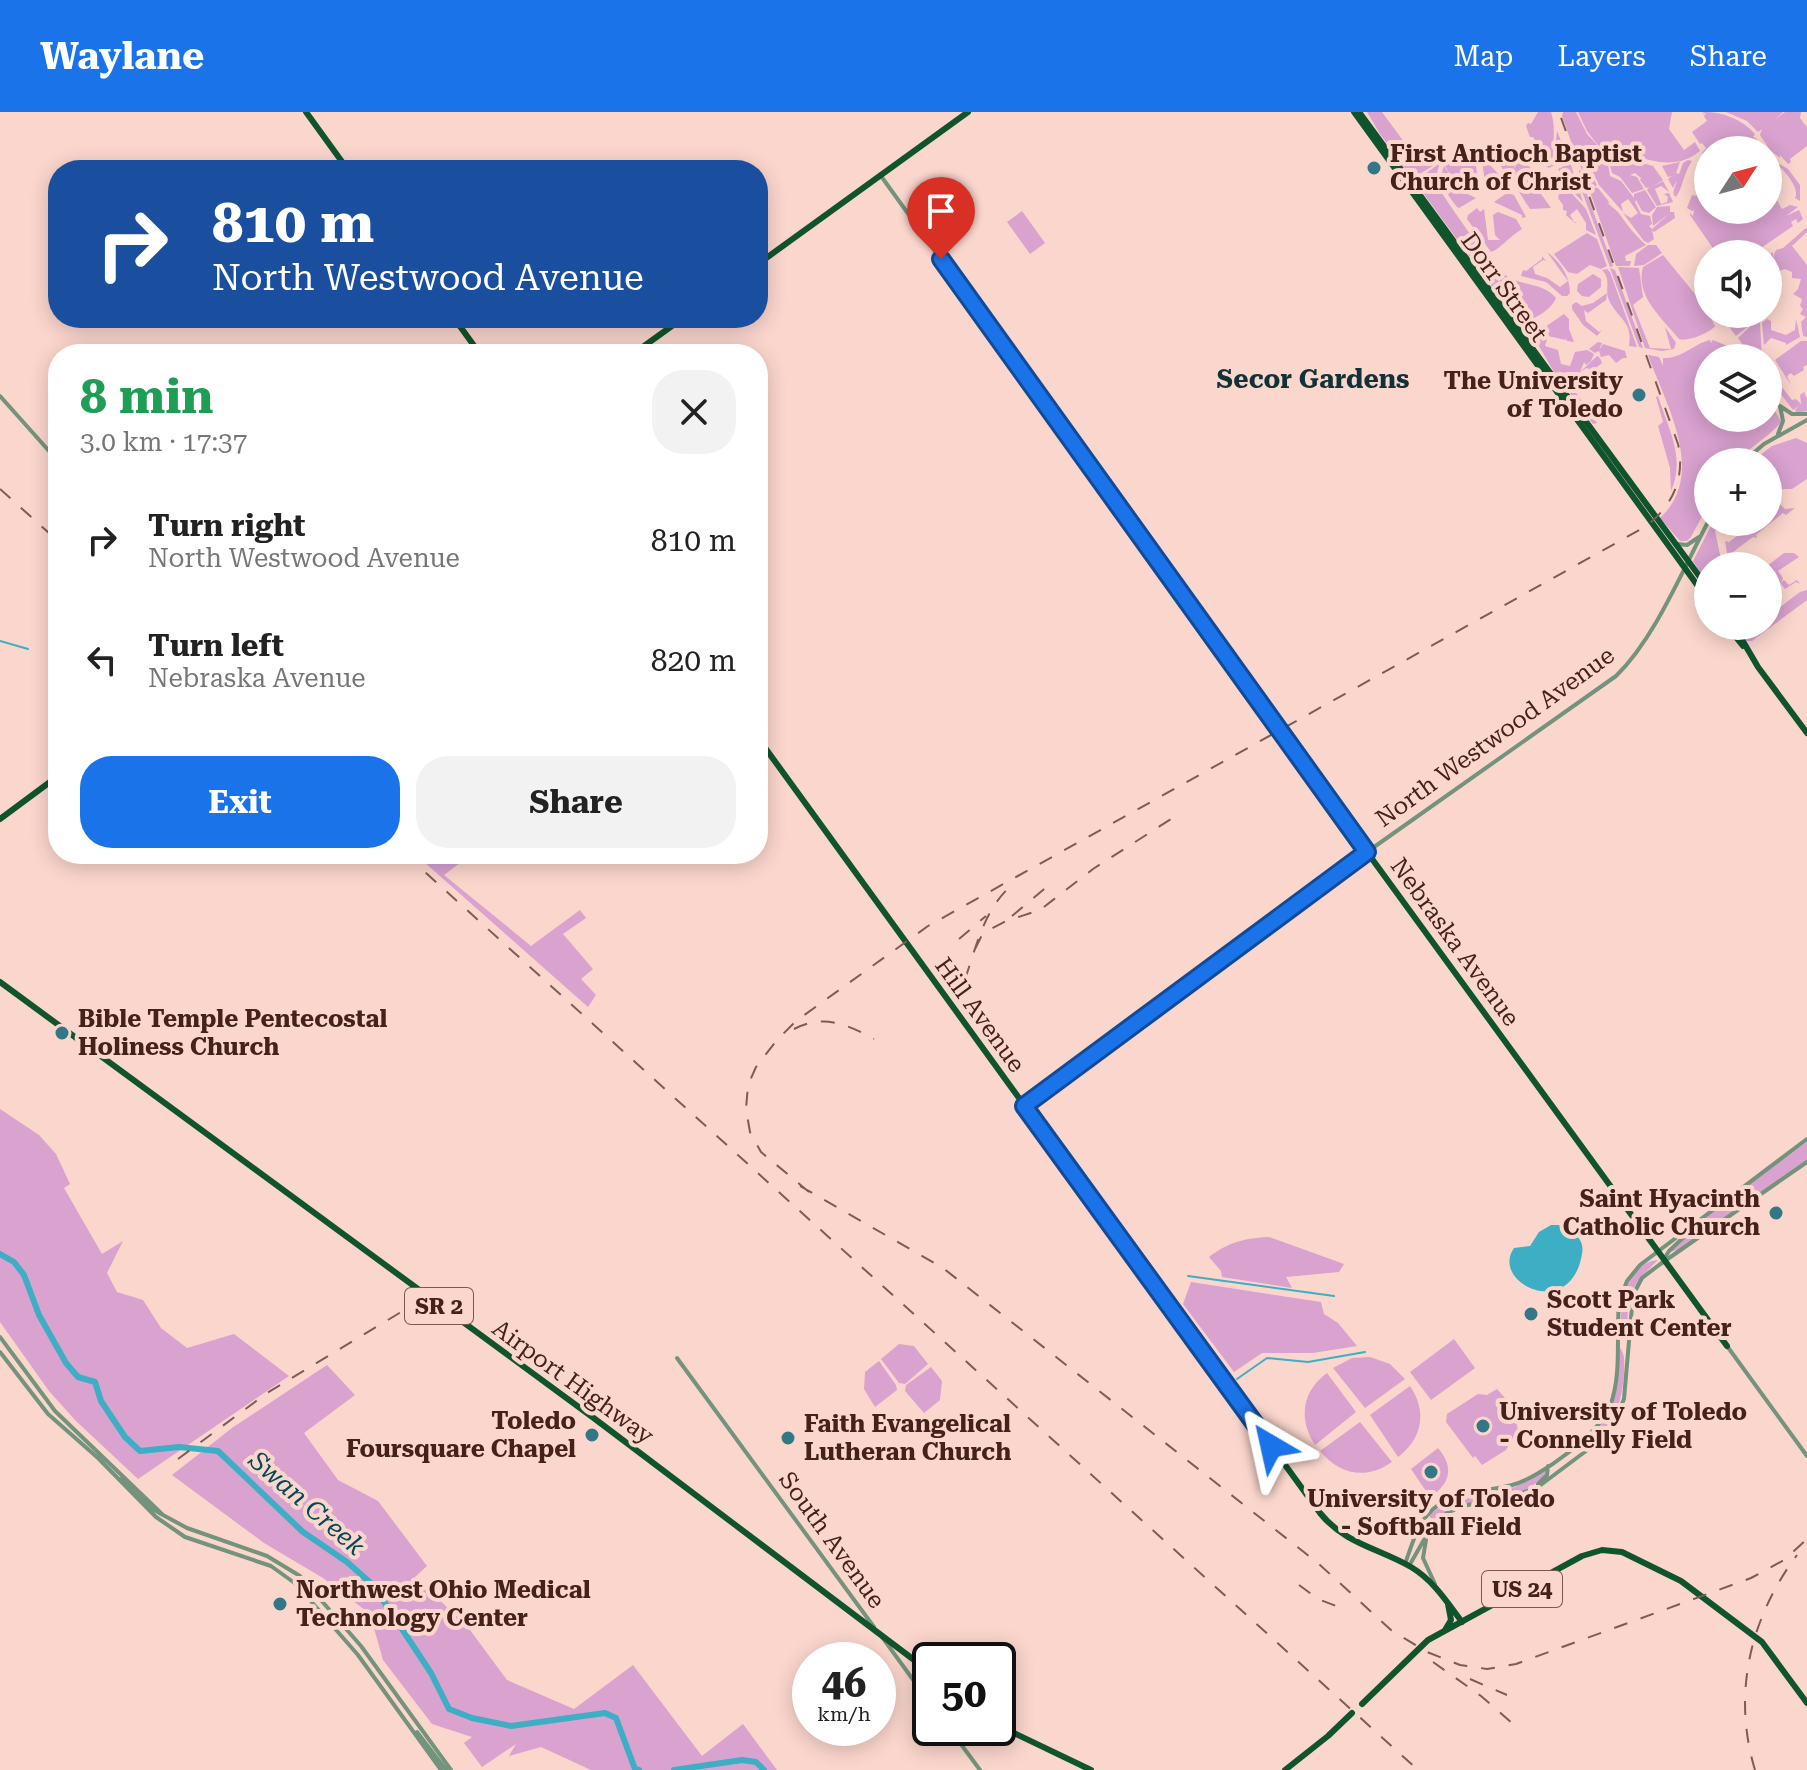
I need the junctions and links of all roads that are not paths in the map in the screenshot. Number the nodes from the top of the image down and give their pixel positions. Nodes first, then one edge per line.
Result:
1 (306, 112) edge
2 (968, 112) edge
3 (1356, 112) edge
4 (1384, 150) junction
5 (341, 160) edge
6 (881, 176) junction
7 (1440, 230) junction
8 (1464, 254) junction
9 (768, 257) edge
10 (669, 328) edge
11 (647, 344) edge
12 (0, 396) edge
13 (1575, 416) junction
14 (1807, 417) edge
15 (1777, 436) junction
16 (1602, 442) junction
17 (1759, 448) edge
18 (48, 450) edge
19 (1701, 536) joint
20 (1674, 541) junction
21 (1686, 563) junction
22 (1694, 575) edge
23 (1739, 640) edge
24 (1742, 640) edge
25 (1746, 648) junction
26 (1807, 733) edge
27 (768, 752) edge
28 (48, 783) edge
29 (0, 819) edge
30 (1367, 852) junction
31 (0, 982) edge
32 (1024, 1106) junction
33 (1807, 1139) edge
34 (1807, 1162) edge
35 (1712, 1210) junction
36 (1658, 1251) junction
37 (1665, 1261) junction
38 (1618, 1334) junction
39 (1629, 1336) junction
40 (0, 1337) edge
41 (1617, 1344) junction
42 (1727, 1346) joint
43 (0, 1352) edge
44 (677, 1358) dead end
45 (1627, 1368) junction
46 (1608, 1431) junction
47 (1575, 1446) junction
48 (1807, 1456) edge
49 (1548, 1466) junction
50 (118, 1479) junction
51 (1534, 1489) junction
52 (1469, 1492) junction
53 (1498, 1499) junction
54 (1429, 1513) junction
55 (163, 1515) junction
56 (1437, 1521) junction
57 (1431, 1529) junction
58 (1407, 1565) junction
59 (1438, 1590) junction
60 (1448, 1604) junction
61 (1462, 1622) junction
62 (877, 1631) junction
63 (1445, 1631) junction
64 (912, 1658) edge
65 (912, 1679) edge
66 (1807, 1703) edge
67 (1362, 1704) dead end
68 (1352, 1713) dead end
69 (1016, 1734) edge
70 (962, 1746) edge
71 (446, 1770) edge
72 (980, 1770) edge
73 (1091, 1770) edge
74 (1285, 1770) edge

1 - 5 main road
2 - 6 main road
3 - 4 main road, Dorr Street
4 - 7 main road, Dorr Street
4 - 8 main road, Dorr Street
6 - 9 main road
6 - 30 street, Nebraska Avenue
7 - 8 main road
7 - 13 main road, Dorr Street
8 - 16 main road, Dorr Street
10 - 11 main road
12 - 18 street
13 - 16 main road
13 - 21 main road, Dorr Street
14 - 15 street
14 - 15 street
15 - 17 street
16 - 20 main road, Dorr Street
19 - 20 street
19 - 21 street, North Westwood Avenue
20 - 21 main road, Dorr Street
21 - 22 main road, Dorr Street
21 - 30 street, North Westwood Avenue
23 - 25 main road
24 - 25 main road
25 - 26 main road
27 - 32 main road, Hill Avenue
28 - 29 main road
30 - 32 street, North Westwood Avenue
30 - 36 main road, Nebraska Avenue
31 - 62 main road, Airport Highway / SR 2
32 - 58 main road, Hill Avenue
33 - 35 street
34 - 37 street
35 - 36 street
35 - 37 street
36 - 37 main road, Nebraska Avenue
36 - 38 street
37 - 39 street
37 - 42 main road, Nebraska Avenue
38 - 39 street
38 - 41 street
39 - 45 street
40 - 55 street
41 - 45 street
41 - 47 street
42 - 48 street, Nebraska Avenue
43 - 50 street
44 - 62 street, South Avenue
45 - 46 street
46 - 47 street
46 - 51 street
47 - 49 street
49 - 51 street
49 - 52 street
50 - 55 street
50 - 71 street
51 - 53 street
52 - 53 street
52 - 54 street
53 - 56 street
54 - 56 street
54 - 58 street
55 - 71 street
56 - 57 street
57 - 58 street
57 - 59 street
58 - 59 main road, Hill Avenue
59 - 60 main road, Hill Avenue
60 - 61 main road, Hill Avenue
60 - 63 main road
61 - 63 main road, US 24
61 - 66 main road, US 24
62 - 64 main road, Airport Highway / SR 2
62 - 65 street, South Avenue
63 - 67 main road, US 24
68 - 74 main road
69 - 73 main road
70 - 72 street

